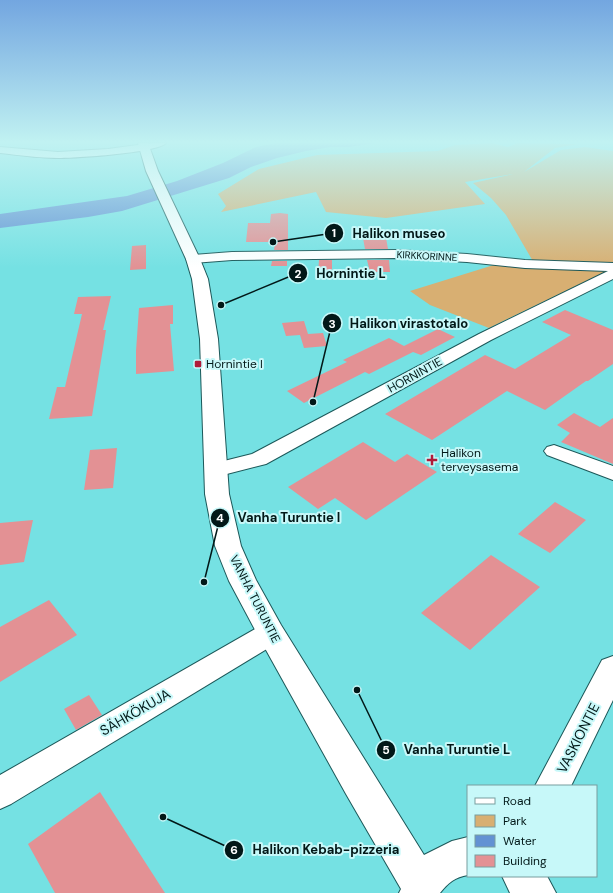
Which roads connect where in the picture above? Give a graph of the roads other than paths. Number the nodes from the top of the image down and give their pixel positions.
1 (158, 185) edge
2 (193, 259) junction
3 (613, 267) edge
4 (613, 274) edge
5 (554, 451) dead end
6 (215, 470) junction
7 (613, 474) edge
8 (271, 633) junction
9 (613, 669) edge
10 (554, 785) edge
11 (0, 793) edge
12 (467, 856) edge
13 (522, 877) edge
14 (420, 890) edge
15 (536, 893) edge

1 - 2 street, VANHA TURUNTIE
2 - 3 street, KIRKKORINNE
2 - 6 street, VANHA TURUNTIE
4 - 6 street, HORNINTIE
5 - 7 street
6 - 8 street, VANHA TURUNTIE
8 - 11 street, SÄHKÖKUJA
8 - 14 street, VANHA TURUNTIE
9 - 10 street, VASKIONTIE
12 - 14 street
13 - 15 street

